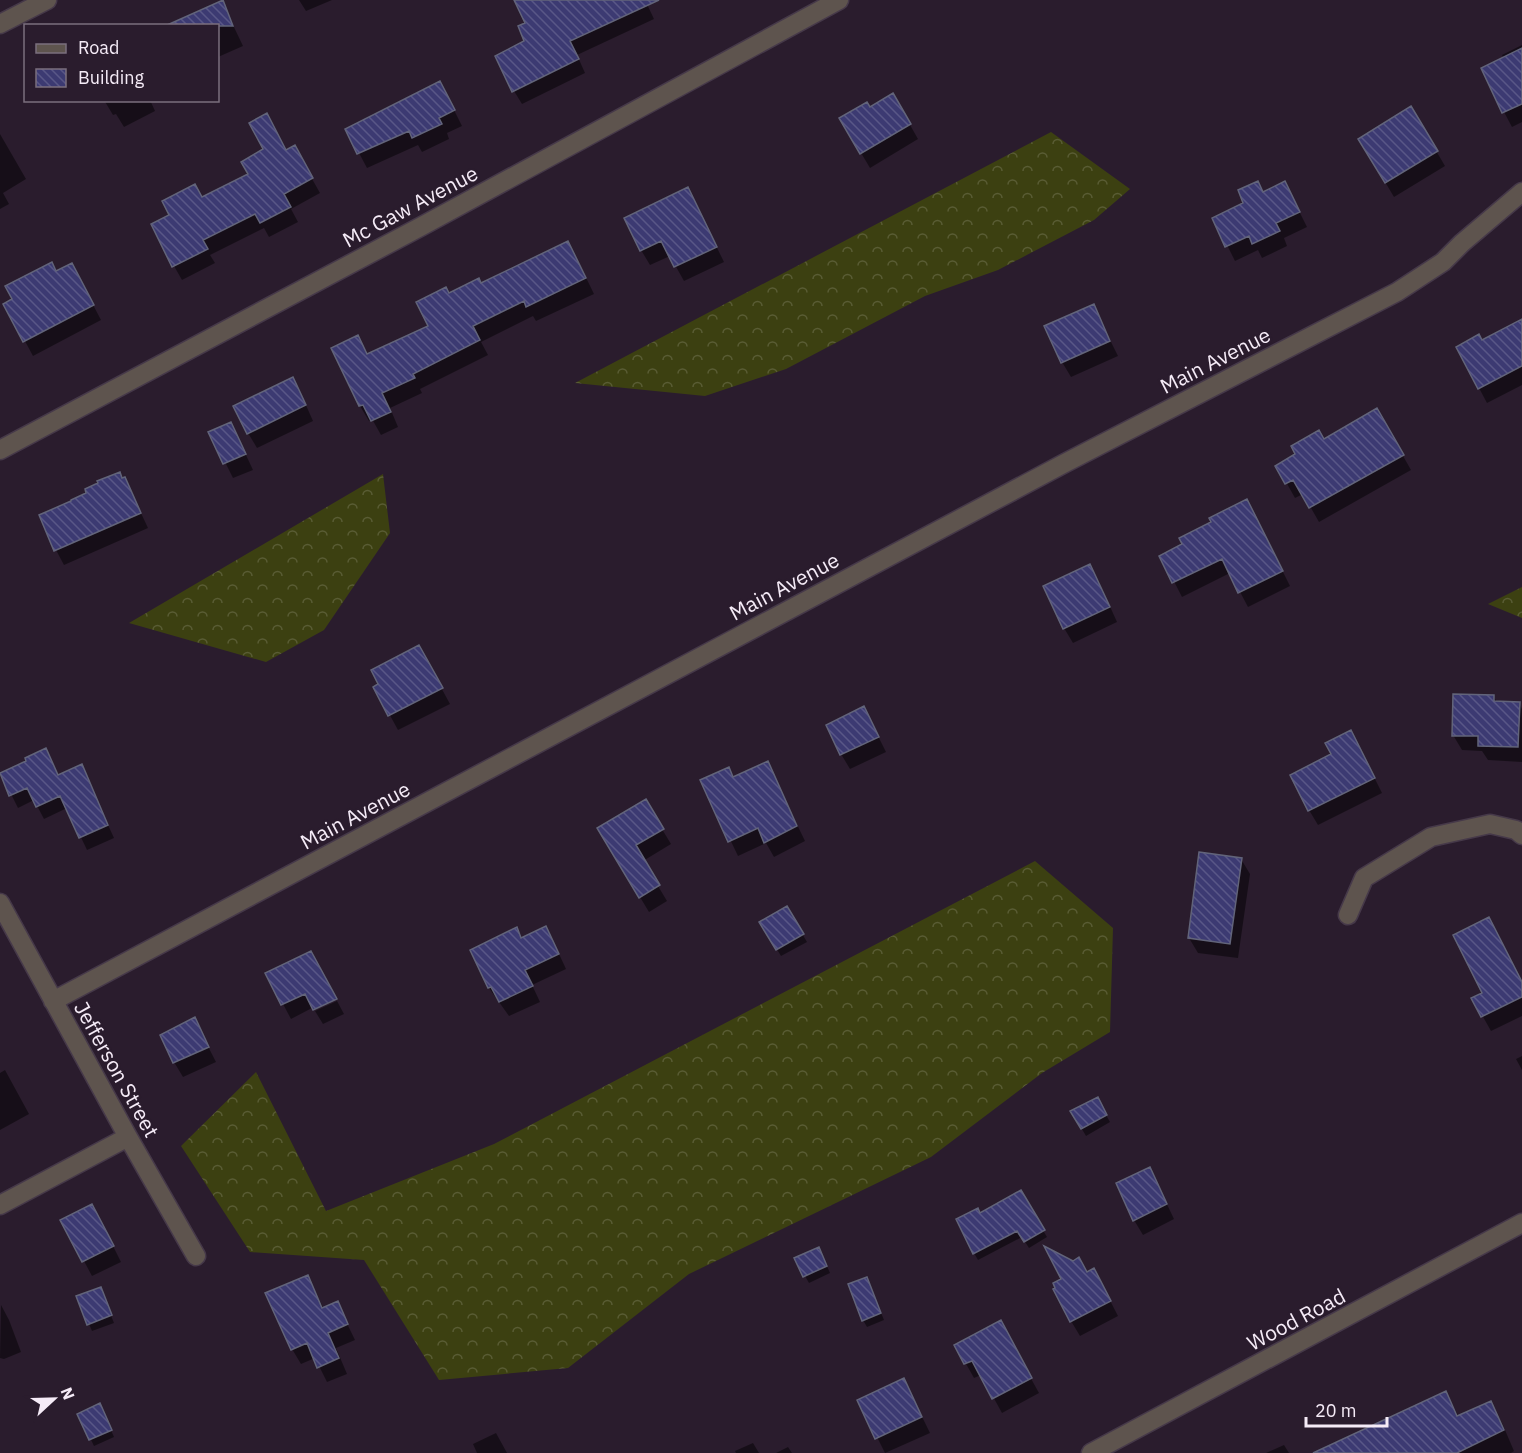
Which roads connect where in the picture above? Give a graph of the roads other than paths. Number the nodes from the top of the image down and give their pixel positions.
1 (47, 0) edge
2 (839, 0) edge
3 (0, 24) edge
4 (1522, 192) edge
5 (0, 450) edge
6 (1522, 835) edge
7 (0, 903) edge
8 (1348, 915) dead end
9 (53, 1001) junction
10 (128, 1137) junction
11 (0, 1205) edge
12 (1522, 1223) edge
13 (196, 1256) dead end
14 (1091, 1453) edge

1 - 3 street
2 - 5 street, Mc Gaw Avenue
4 - 9 street, Main Avenue
6 - 8 street
7 - 9 street, Jefferson Street
9 - 10 street, Jefferson Street
10 - 11 street
10 - 13 street, Jefferson Street
12 - 14 street, Wood Road

